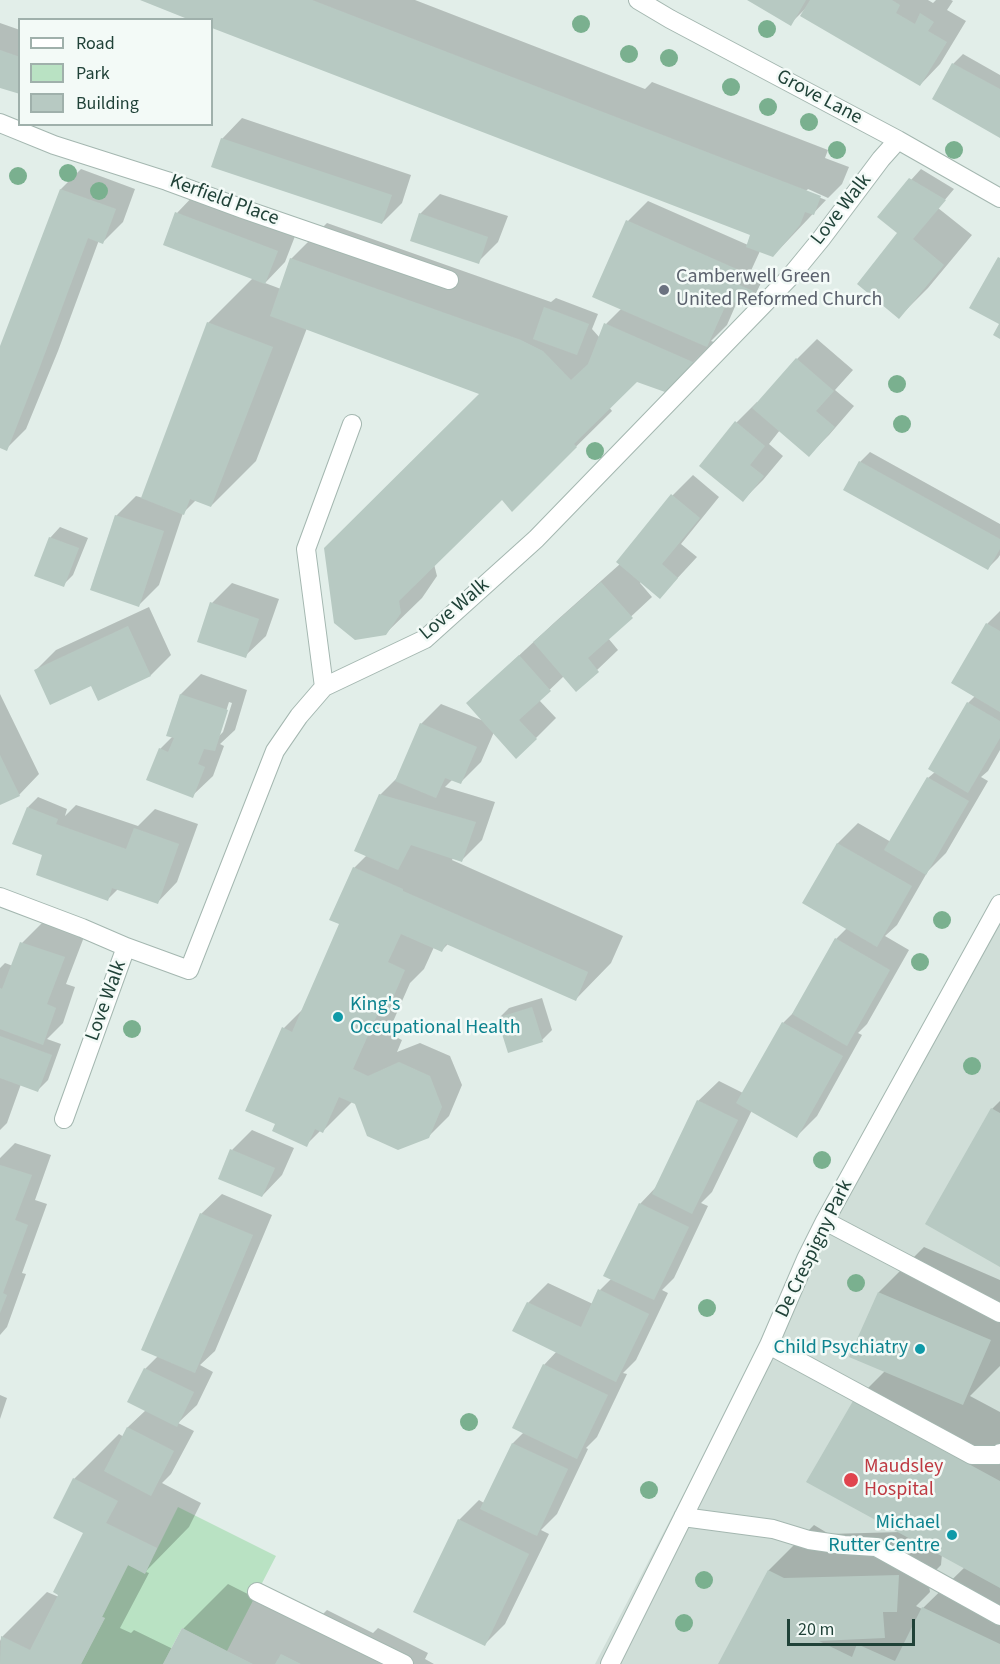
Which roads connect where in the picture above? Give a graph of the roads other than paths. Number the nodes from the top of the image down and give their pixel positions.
1 (638, 0) edge
2 (0, 123) edge
3 (898, 140) junction
4 (1000, 198) edge
5 (448, 280) dead end
6 (352, 424) dead end
7 (324, 687) junction
8 (0, 897) edge
9 (1000, 904) edge
10 (126, 947) junction
11 (64, 1119) dead end
12 (825, 1221) junction
13 (1000, 1313) edge
14 (769, 1346) junction
15 (1000, 1453) edge
16 (683, 1517) junction
17 (257, 1592) dead end
18 (1000, 1616) edge
19 (404, 1664) edge
20 (610, 1664) edge

1 - 3 street, Grove Lane
2 - 5 street, Kerfield Place
3 - 4 street, Grove Lane
3 - 7 street, Love Walk
6 - 7 street
7 - 10 street, Love Walk
8 - 10 street
9 - 12 street, De Crespigny Park
10 - 11 street, Love Walk
12 - 13 street
12 - 14 street, De Crespigny Park
14 - 15 street
14 - 16 street, De Crespigny Park
16 - 18 street
16 - 20 street, De Crespigny Park
17 - 19 street

